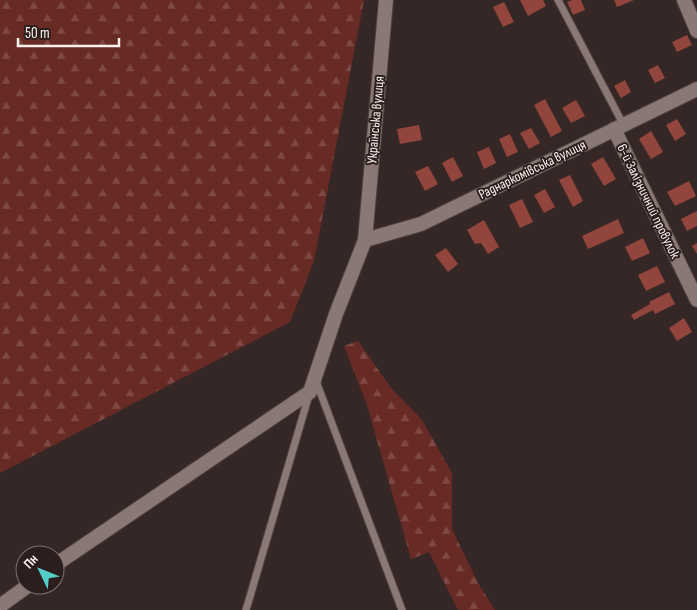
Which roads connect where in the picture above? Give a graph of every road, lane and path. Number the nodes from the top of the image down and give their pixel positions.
1 (386, 0) edge
2 (558, 0) edge
3 (684, 0) edge
4 (697, 32) edge
5 (697, 89) edge
6 (618, 127) junction
7 (365, 240) junction
8 (697, 300) edge
9 (313, 386) junction
10 (65, 558) edge
11 (15, 595) edge
12 (0, 606) edge
13 (246, 610) edge
14 (402, 610) edge

1 - 7 street, Українська вулиця
2 - 6 lane
3 - 4 street
5 - 6 street, Раднаркомівська вулиця
6 - 7 street, Раднаркомівська вулиця
6 - 8 street, 6-й Залізничний провулок
7 - 9 street, Українська вулиця
9 - 10 street
9 - 13 lane
9 - 14 lane
11 - 12 street

